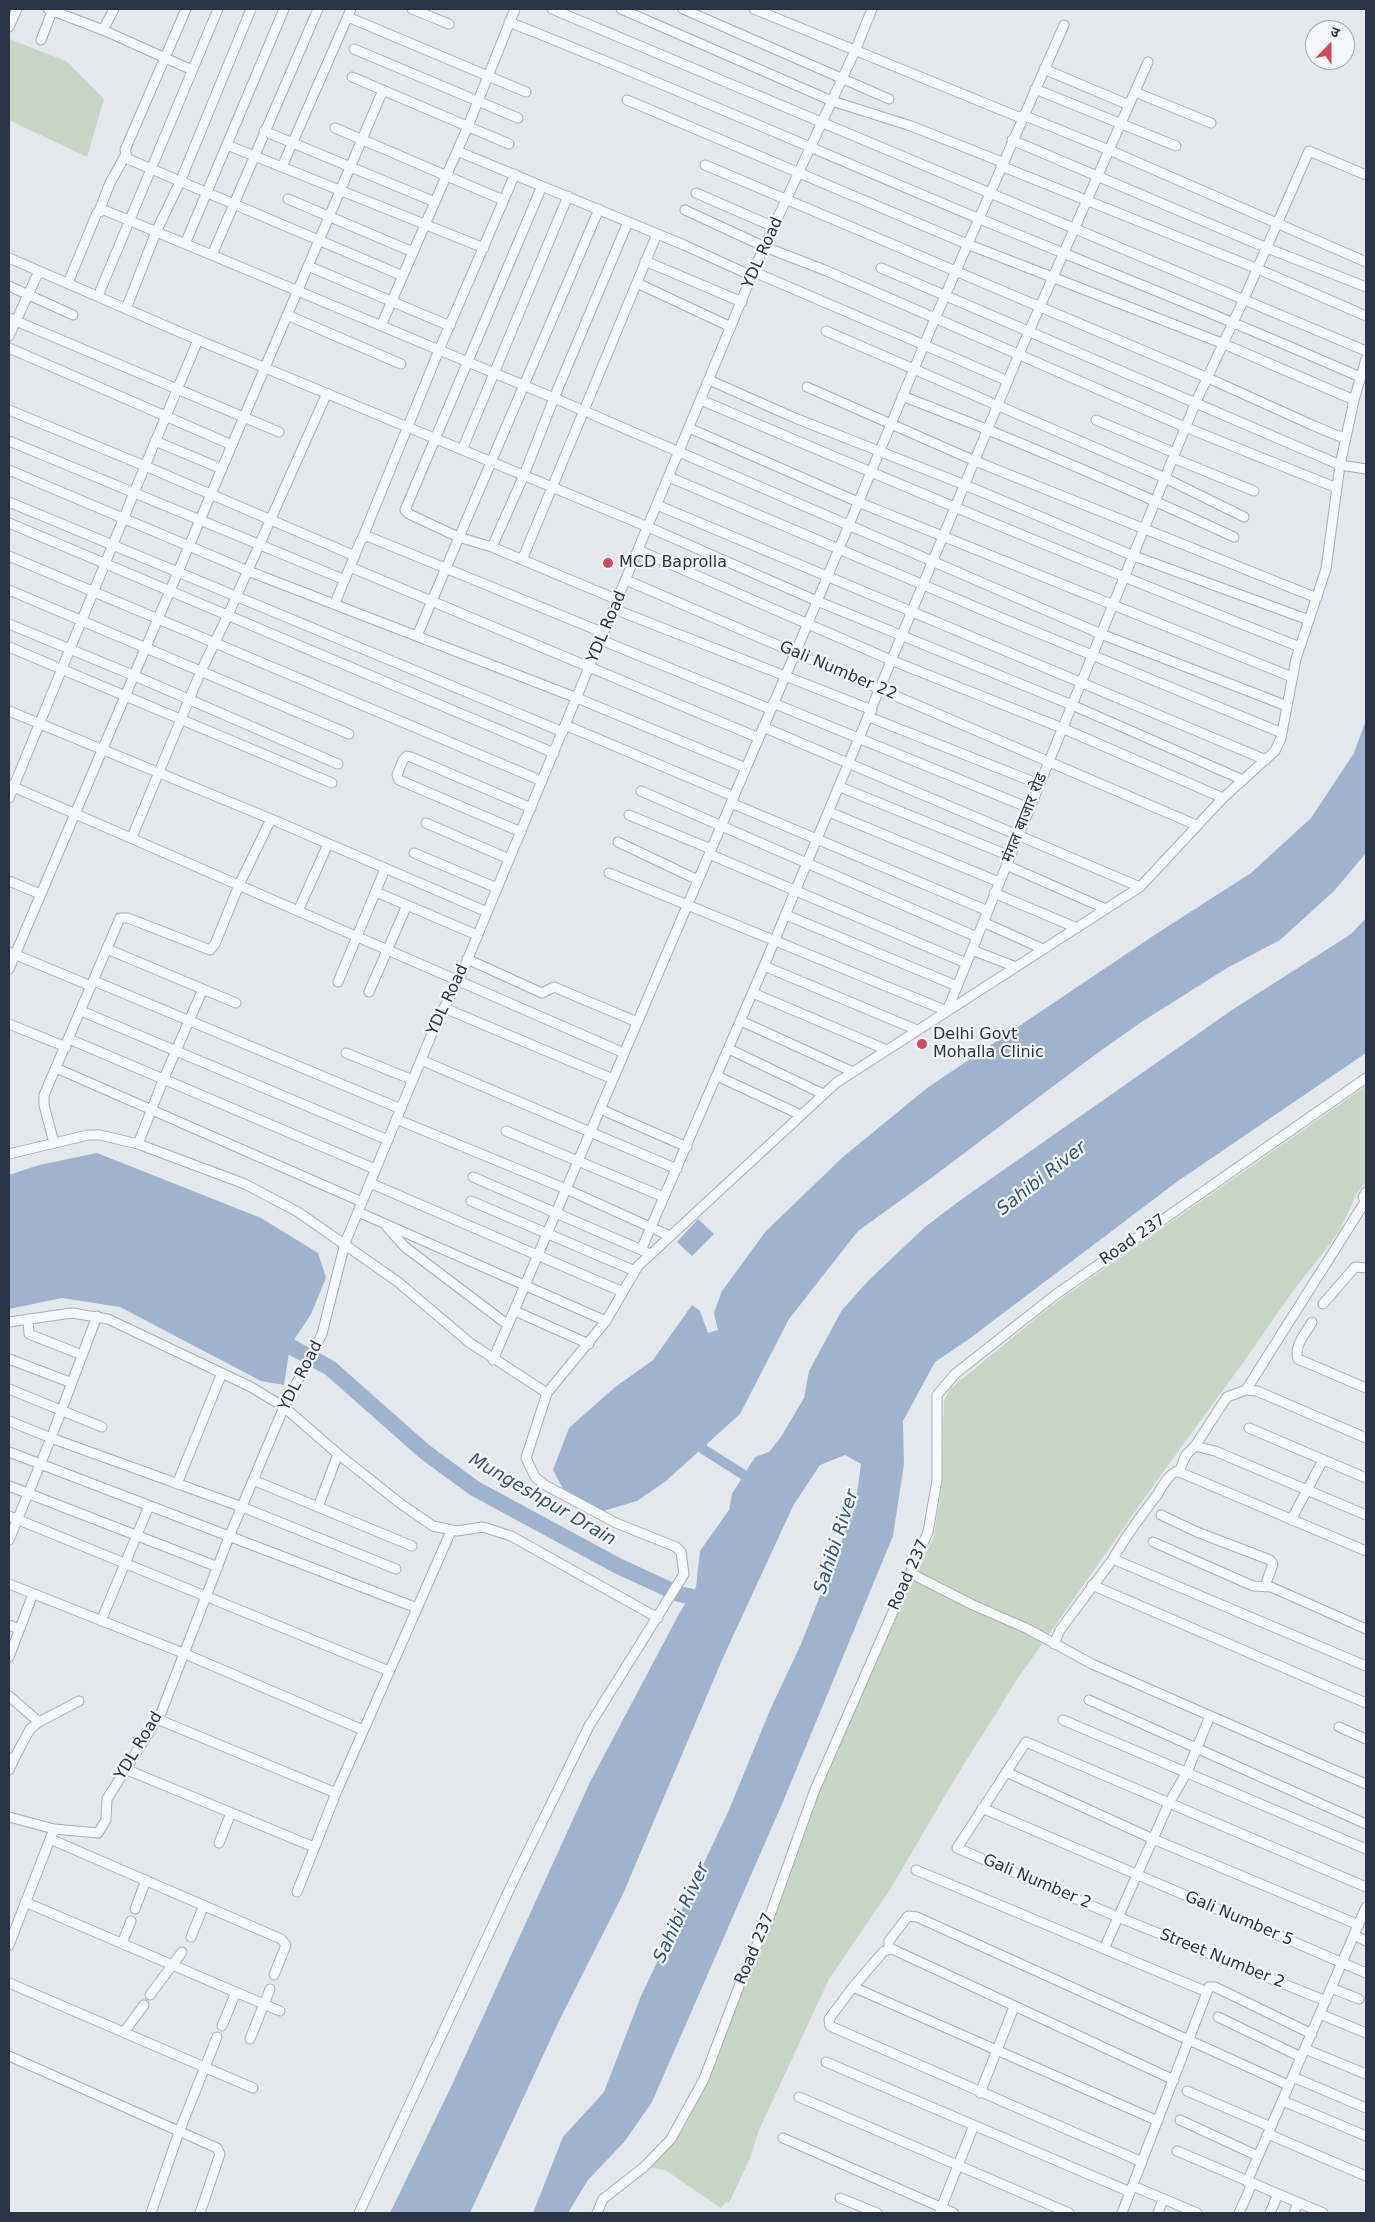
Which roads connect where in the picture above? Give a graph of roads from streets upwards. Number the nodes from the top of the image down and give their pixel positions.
1 (17, 9) edge
2 (51, 9) edge
3 (114, 9) edge
4 (186, 9) edge
5 (218, 9) edge
6 (251, 9) edge
7 (284, 9) edge
8 (318, 9) edge
9 (412, 9) edge
10 (515, 9) edge
11 (552, 9) edge
12 (621, 9) edge
13 (683, 9) edge
14 (754, 9) edge
15 (872, 9) edge
16 (350, 13) edge
17 (509, 22) junction
18 (449, 24) dead end
19 (1064, 25) dead end
20 (9, 27) edge
21 (103, 30) junction
22 (41, 40) dead end
23 (354, 49) dead end
24 (855, 51) junction
25 (164, 57) junction
26 (1148, 62) dead end
27 (1044, 69) junction
28 (192, 70) junction
29 (488, 76) junction
30 (352, 77) dead end
31 (842, 80) junction
32 (1035, 89) junction
33 (382, 90) junction
34 (526, 92) dead end
35 (1135, 92) junction
36 (889, 99) dead end
37 (627, 100) dead end
38 (832, 101) junction
39 (478, 102) junction
40 (1129, 105) junction
41 (1022, 117) junction
42 (518, 118) dead end
43 (822, 122) junction
44 (1121, 124) junction
45 (1211, 124) dead end
46 (468, 126) junction
47 (335, 128) dead end
48 (264, 131) junction
49 (362, 140) junction
50 (1012, 140) junction
51 (293, 143) junction
52 (509, 144) dead end
53 (227, 145) junction
54 (1176, 146) dead end
55 (811, 147) junction
56 (1109, 150) junction
57 (457, 151) junction
58 (254, 155) junction
59 (125, 156) junction
60 (1002, 164) junction
61 (704, 165) dead end
62 (282, 167) junction
63 (350, 167) junction
64 (150, 170) junction
65 (799, 173) junction
66 (515, 174) junction
67 (1366, 175) edge
68 (446, 176) junction
69 (1097, 177) junction
70 (180, 182) junction
71 (542, 186) junction
72 (340, 190) junction
73 (696, 193) dead end
74 (206, 194) junction
75 (989, 194) junction
76 (568, 196) junction
77 (288, 198) dead end
78 (503, 200) junction
79 (786, 201) junction
80 (1085, 201) junction
81 (435, 202) junction
82 (233, 205) junction
83 (599, 209) junction
84 (685, 210) dead end
85 (99, 211) junction
86 (329, 216) junction
87 (978, 218) junction
88 (129, 221) junction
89 (628, 222) junction
90 (425, 225) junction
91 (1277, 225) junction
92 (774, 227) junction
93 (1073, 228) junction
94 (156, 232) junction
95 (657, 234) junction
96 (318, 241) junction
97 (185, 244) junction
98 (967, 244) junction
99 (765, 247) junction
100 (484, 248) junction
101 (1267, 248) junction
102 (413, 252) junction
103 (1063, 252) junction
104 (212, 255) junction
105 (9, 258) edge
106 (645, 261) junction
107 (1366, 262) edge
108 (308, 266) junction
109 (882, 268) dead end
110 (1258, 269) junction
111 (39, 270) junction
112 (956, 270) junction
113 (753, 274) junction
114 (402, 276) junction
115 (1052, 276) junction
116 (68, 283) junction
117 (637, 283) junction
118 (9, 286) edge
119 (1366, 287) edge
120 (297, 291) junction
121 (28, 294) junction
122 (946, 294) junction
123 (98, 296) junction
124 (1244, 299) junction
125 (391, 302) junction
126 (742, 302) junction
127 (1040, 306) junction
128 (126, 309) junction
129 (74, 315) dead end
130 (287, 315) junction
131 (1366, 316) edge
132 (935, 318) junction
133 (12, 319) edge
134 (1234, 322) junction
135 (381, 326) junction
136 (450, 326) junction
137 (731, 327) junction
138 (826, 331) dead end
139 (1029, 331) junction
140 (9, 336) edge
141 (198, 340) junction
142 (1224, 344) junction
143 (923, 346) junction
144 (9, 348) edge
145 (440, 350) junction
146 (1366, 351) edge
147 (1019, 354) junction
148 (1366, 359) edge
149 (468, 362) junction
150 (402, 364) dead end
151 (265, 368) junction
152 (914, 369) junction
153 (494, 373) junction
154 (1360, 377) junction
155 (1208, 378) junction
156 (709, 380) junction
157 (1008, 381) junction
158 (524, 386) junction
159 (807, 387) dead end
160 (178, 389) junction
161 (327, 393) junction
162 (902, 396) junction
163 (554, 398) junction
164 (701, 400) junction
165 (1354, 400) junction
166 (1194, 404) junction
167 (998, 405) junction
168 (9, 410) edge
169 (584, 411) junction
170 (166, 416) junction
171 (243, 418) junction
172 (1096, 420) dead end
173 (891, 424) junction
174 (408, 427) junction
175 (1185, 427) junction
176 (689, 428) junction
177 (988, 429) junction
178 (280, 432) dead end
179 (435, 438) junction
180 (1346, 439) junction
181 (9, 441) edge
182 (155, 441) junction
183 (232, 445) junction
184 (462, 450) junction
185 (880, 450) junction
186 (679, 453) junction
187 (1174, 456) junction
188 (975, 461) junction
189 (493, 462) junction
190 (1340, 465) junction
191 (145, 466) junction
192 (222, 469) junction
193 (1366, 469) edge
194 (9, 470) edge
195 (871, 472) junction
196 (524, 475) junction
197 (669, 477) junction
198 (1165, 478) junction
199 (965, 484) junction
200 (551, 486) junction
201 (1337, 488) junction
202 (1254, 491) dead end
203 (134, 493) junction
204 (210, 495) junction
205 (1156, 501) junction
206 (9, 502) edge
207 (858, 502) junction
208 (657, 505) junction
209 (955, 509) junction
210 (1244, 517) dead end
211 (124, 519) junction
212 (269, 520) junction
213 (200, 521) junction
214 (9, 523) edge
215 (849, 524) junction
216 (648, 527) junction
217 (1144, 530) junction
218 (458, 537) junction
219 (944, 537) junction
220 (1234, 537) dead end
221 (362, 538) junction
222 (258, 545) junction
223 (113, 546) junction
224 (189, 546) junction
225 (492, 547) junction
226 (839, 549) junction
227 (638, 550) junction
228 (9, 556) edge
229 (354, 556) junction
230 (1134, 556) junction
231 (522, 560) junction
232 (934, 562) junction
233 (105, 564) junction
234 (350, 567) junction
235 (446, 568) junction
236 (248, 571) junction
237 (178, 573) junction
238 (827, 578) junction
239 (1124, 578) junction
240 (345, 580) junction
241 (626, 580) junction
242 (924, 585) junction
243 (9, 590) edge
244 (171, 591) junction
245 (94, 592) junction
246 (236, 597) junction
247 (1317, 598) junction
248 (432, 601) junction
249 (817, 601) junction
250 (334, 603) junction
251 (616, 604) junction
252 (1113, 605) junction
253 (912, 613) junction
254 (228, 615) junction
255 (158, 619) junction
256 (1309, 620) junction
257 (82, 621) junction
258 (808, 623) junction
259 (9, 624) edge
260 (1101, 634) junction
261 (418, 636) junction
262 (603, 636) junction
263 (903, 636) junction
264 (214, 642) junction
265 (9, 647) edge
266 (1300, 647) junction
267 (146, 648) junction
268 (70, 649) junction
269 (795, 652) junction
270 (1093, 654) junction
271 (893, 661) junction
272 (590, 668) junction
273 (62, 669) junction
274 (200, 671) junction
275 (785, 675) junction
276 (134, 676) junction
277 (1292, 677) junction
278 (1082, 682) junction
279 (881, 689) junction
280 (126, 696) junction
281 (577, 698) junction
282 (189, 699) junction
283 (1072, 705) junction
284 (772, 706) junction
285 (1287, 706) junction
286 (9, 711) edge
287 (871, 714) junction
288 (180, 718) junction
289 (39, 724) junction
290 (763, 727) junction
291 (1062, 728) junction
292 (564, 729) junction
293 (1282, 733) junction
294 (349, 734) dead end
295 (759, 738) junction
296 (860, 739) junction
297 (102, 750) junction
298 (554, 753) junction
299 (1050, 760) junction
300 (1266, 760) junction
301 (338, 764) dead end
302 (849, 764) junction
303 (746, 768) junction
304 (158, 773) junction
305 (1243, 780) junction
306 (542, 781) junction
307 (332, 783) dead end
308 (1039, 784) junction
309 (11, 786) edge
310 (840, 787) junction
311 (641, 791) dead end
312 (9, 798) edge
313 (1223, 798) junction
314 (732, 799) junction
315 (531, 808) junction
316 (1029, 808) junction
317 (829, 812) junction
318 (75, 813) junction
319 (629, 815) dead end
320 (271, 819) junction
321 (426, 823) dead end
322 (1196, 824) junction
323 (721, 826) junction
324 (520, 832) junction
325 (1018, 834) junction
326 (132, 838) junction
327 (818, 838) junction
328 (618, 842) dead end
329 (328, 844) junction
330 (710, 852) junction
331 (414, 853) dead end
332 (1010, 856) junction
333 (509, 859) junction
334 (807, 864) junction
335 (1006, 865) junction
336 (385, 869) junction
337 (609, 873) dead end
338 (698, 880) junction
339 (9, 881) edge
340 (999, 882) junction
341 (239, 885) junction
342 (1140, 887) junction
343 (497, 888) junction
344 (796, 891) junction
345 (376, 892) junction
346 (994, 893) junction
347 (40, 894) junction
348 (407, 905) junction
349 (687, 905) junction
350 (1106, 909) junction
351 (298, 910) junction
352 (988, 911) junction
353 (487, 912) junction
354 (786, 915) junction
355 (983, 922) junction
356 (1077, 928) junction
357 (478, 935) junction
358 (356, 936) junction
359 (977, 937) junction
360 (774, 942) junction
361 (107, 949) junction
362 (1043, 949) junction
363 (388, 950) junction
364 (972, 950) junction
365 (12, 953) edge
366 (467, 959) junction
367 (966, 963) junction
368 (764, 966) junction
369 (1016, 967) junction
370 (9, 969) edge
371 (459, 980) junction
372 (338, 982) dead end
373 (92, 983) junction
374 (957, 986) junction
375 (203, 989) junction
376 (369, 992) dead end
377 (753, 993) junction
378 (236, 1004) dead end
379 (444, 1008) junction
380 (81, 1011) junction
381 (947, 1011) junction
382 (189, 1021) junction
383 (741, 1021) junction
384 (637, 1022) junction
385 (9, 1024) edge
386 (917, 1030) junction
387 (68, 1043) junction
388 (729, 1049) junction
389 (176, 1050) junction
390 (887, 1050) junction
391 (346, 1053) dead end
392 (624, 1054) junction
393 (421, 1060) junction
394 (56, 1068) junction
395 (853, 1072) junction
396 (717, 1076) junction
397 (164, 1078) junction
398 (1366, 1078) edge
399 (613, 1079) junction
400 (413, 1080) junction
401 (823, 1094) junction
402 (151, 1109) junction
403 (401, 1109) junction
404 (600, 1109) junction
405 (801, 1115) junction
406 (396, 1119) junction
407 (506, 1131) dead end
408 (590, 1133) junction
409 (388, 1140) junction
410 (54, 1143) junction
411 (138, 1144) junction
412 (687, 1146) junction
413 (9, 1154) edge
414 (578, 1160) junction
415 (677, 1168) junction
416 (375, 1170) junction
417 (473, 1177) dead end
418 (370, 1183) junction
419 (566, 1189) junction
420 (1366, 1192) edge
421 (664, 1197) junction
422 (471, 1201) dead end
423 (362, 1202) junction
424 (1366, 1203) edge
425 (358, 1212) junction
426 (556, 1213) junction
427 (385, 1225) junction
428 (651, 1227) junction
429 (547, 1234) junction
430 (670, 1236) junction
431 (345, 1243) junction
432 (641, 1250) junction
433 (650, 1254) junction
434 (538, 1256) junction
435 (1366, 1268) edge
436 (635, 1271) junction
437 (525, 1286) junction
438 (623, 1292) junction
439 (1323, 1304) dead end
440 (515, 1311) junction
441 (97, 1316) junction
442 (28, 1320) junction
443 (606, 1321) junction
444 (9, 1322) edge
445 (1312, 1322) dead end
446 (508, 1325) junction
447 (589, 1344) junction
448 (82, 1355) junction
449 (9, 1359) edge
450 (493, 1360) junction
451 (222, 1373) junction
452 (72, 1382) junction
453 (1366, 1388) edge
454 (9, 1390) edge
455 (1246, 1390) junction
456 (547, 1393) junction
457 (284, 1407) junction
458 (61, 1410) junction
459 (9, 1421) edge
460 (102, 1427) dead end
461 (1249, 1428) dead end
462 (51, 1438) junction
463 (1366, 1438) edge
464 (1195, 1446) junction
465 (9, 1452) edge
466 (338, 1454) junction
467 (1322, 1460) junction
468 (41, 1464) junction
469 (1179, 1472) junction
470 (1366, 1478) edge
471 (253, 1480) junction
472 (177, 1484) junction
473 (9, 1486) edge
474 (1308, 1490) junction
475 (28, 1494) junction
476 (148, 1506) junction
477 (242, 1507) junction
478 (318, 1507) junction
479 (1161, 1515) dead end
480 (1366, 1515) edge
481 (13, 1518) edge
482 (1291, 1520) junction
483 (451, 1531) junction
484 (137, 1536) junction
485 (229, 1537) junction
486 (9, 1540) edge
487 (1153, 1542) dead end
488 (412, 1546) dead end
489 (1366, 1551) edge
490 (1113, 1559) junction
491 (125, 1563) junction
492 (218, 1567) junction
493 (396, 1569) dead end
494 (910, 1573) junction
495 (9, 1584) edge
496 (1092, 1585) junction
497 (1265, 1586) junction
498 (33, 1594) junction
499 (207, 1596) junction
500 (416, 1608) junction
501 (658, 1618) junction
502 (101, 1621) junction
503 (9, 1625) edge
504 (19, 1629) junction
505 (1366, 1629) edge
506 (1054, 1644) junction
507 (183, 1653) junction
508 (9, 1656) edge
509 (1366, 1666) edge
510 (389, 1671) junction
511 (9, 1696) edge
512 (1089, 1700) dead end
513 (79, 1701) dead end
514 (1366, 1702) edge
515 (1210, 1716) junction
516 (157, 1719) junction
517 (1063, 1720) dead end
518 (39, 1722) junction
519 (1339, 1727) dead end
520 (364, 1730) junction
521 (1366, 1739) edge
522 (1197, 1748) junction
523 (12, 1758) edge
524 (125, 1768) junction
525 (9, 1770) edge
526 (1006, 1772) junction
527 (1187, 1772) junction
528 (1366, 1784) edge
529 (336, 1792) junction
530 (1169, 1804) junction
531 (982, 1808) junction
532 (231, 1813) junction
533 (9, 1817) edge
534 (1366, 1824) edge
535 (54, 1829) junction
536 (50, 1839) junction
537 (1153, 1839) junction
538 (219, 1843) dead end
539 (314, 1847) junction
540 (1366, 1849) edge
541 (916, 1870) dead end
542 (1136, 1876) junction
543 (146, 1880) junction
544 (1366, 1888) edge
545 (297, 1892) dead end
546 (25, 1902) junction
547 (204, 1904) junction
548 (1366, 1906) edge
549 (135, 1909) dead end
550 (1118, 1917) junction
551 (13, 1920) edge
552 (131, 1921) dead end
553 (1358, 1925) junction
554 (1354, 1935) junction
555 (191, 1937) dead end
556 (1366, 1941) edge
557 (122, 1943) junction
558 (9, 1945) edge
559 (889, 1949) junction
560 (1104, 1949) junction
561 (182, 1952) dead end
562 (1342, 1962) junction
563 (172, 1965) junction
564 (1366, 1973) edge
565 (274, 1975) dead end
566 (9, 1983) edge
567 (853, 1987) junction
568 (1331, 1988) junction
569 (270, 1989) dead end
570 (236, 1992) junction
571 (1207, 1992) junction
572 (150, 1995) dead end
573 (1359, 1999) dead end
574 (1326, 2001) junction
575 (263, 2004) junction
576 (144, 2005) dead end
577 (1014, 2007) junction
578 (280, 2011) dead end
579 (1320, 2014) junction
580 (1218, 2017) dead end
581 (222, 2026) dead end
582 (124, 2032) junction
583 (1366, 2033) edge
584 (1312, 2034) junction
585 (217, 2037) dead end
586 (250, 2039) dead end
587 (1188, 2040) junction
588 (998, 2051) junction
589 (1303, 2053) junction
590 (9, 2056) edge
591 (826, 2062) dead end
592 (205, 2067) junction
593 (1366, 2074) edge
594 (1174, 2080) junction
595 (1290, 2081) junction
596 (253, 2088) dead end
597 (1187, 2091) dead end
598 (980, 2093) junction
599 (799, 2097) dead end
600 (1282, 2101) junction
601 (1366, 2108) edge
602 (1180, 2120) dead end
603 (1158, 2121) junction
604 (974, 2125) junction
605 (1270, 2130) junction
606 (179, 2132) junction
607 (1366, 2136) edge
608 (783, 2138) dead end
609 (1177, 2151) dead end
610 (1258, 2156) junction
611 (1142, 2162) junction
612 (958, 2165) junction
613 (1366, 2176) edge
614 (1250, 2183) junction
615 (1131, 2189) junction
616 (1278, 2194) junction
617 (840, 2198) dead end
618 (1163, 2199) junction
619 (1298, 2203) junction
620 (940, 2210) edge
621 (151, 2213) edge
622 (200, 2213) edge
623 (359, 2213) edge
624 (597, 2213) edge
625 (877, 2213) edge
626 (954, 2213) edge
627 (1069, 2213) edge
628 (1122, 2213) edge
629 (1158, 2213) edge
630 (1197, 2213) edge
631 (1239, 2213) edge
632 (1270, 2213) edge
633 (1294, 2213) edge
634 (1321, 2213) edge

1 - 20 street
2 - 21 street
2 - 22 street
3 - 21 street
4 - 25 street
5 - 28 street
6 - 70 street
7 - 53 street
8 - 48 street
9 - 18 street
10 - 17 street
11 - 43 street
12 - 38 street
13 - 31 street
14 - 24 street
15 - 24 street, YDL Road
16 - 29 street
16 - 51 street
17 - 29 street
17 - 55 street
19 - 27 street
21 - 25 street
23 - 39 street
24 - 31 street, YDL Road
24 - 41 street
25 - 28 street
25 - 59 street
26 - 35 street
27 - 32 street
27 - 40 street
28 - 64 street
29 - 34 street
29 - 39 street
30 - 33 street
31 - 36 street
31 - 38 street, YDL Road
32 - 41 street
32 - 44 street
33 - 46 street
33 - 49 street
35 - 40 street
35 - 45 street
37 - 65 street
38 - 43 street, YDL Road
38 - 60 street
39 - 42 street
39 - 46 street
40 - 44 street
41 - 50 street
41 - 56 street
43 - 55 street, YDL Road
43 - 75 street
44 - 54 street
44 - 56 street
46 - 52 street
46 - 57 street
47 - 49 street
48 - 51 street
48 - 58 street
49 - 63 street
49 - 68 street
50 - 60 street
50 - 69 street
51 - 62 street
51 - 63 street
53 - 58 street
53 - 74 street
55 - 65 street, YDL Road
55 - 87 street
56 - 69 street
56 - 91 street
57 - 66 street
57 - 68 street
58 - 62 street
58 - 82 street
59 - 64 street
59 - 85 street
60 - 75 street
60 - 80 street
61 - 79 street
62 - 72 street
63 - 72 street
63 - 81 street
64 - 70 street
64 - 88 street
65 - 79 street, YDL Road
65 - 98 street
66 - 71 street
66 - 78 street
67 - 91 street, मंगल बाजार रोड
68 - 78 street
68 - 81 street
69 - 80 street
69 - 101 street
70 - 74 street
70 - 94 street
71 - 76 street
71 - 149 street
72 - 86 street
72 - 90 street
73 - 92 street
74 - 82 street
74 - 97 street
75 - 87 street
75 - 93 street
76 - 83 street
76 - 153 street
77 - 86 street
78 - 100 street
79 - 92 street, YDL Road
79 - 112 street
80 - 93 street
80 - 110 street
81 - 90 street
82 - 96 street
82 - 104 street
83 - 89 street
83 - 158 street
84 - 99 street
85 - 88 street
85 - 116 street
86 - 96 street
86 - 102 street
87 - 98 street
87 - 103 street
88 - 94 street
88 - 123 street
89 - 95 street
89 - 163 street
90 - 100 street
90 - 102 street
91 - 101 street, मंगल बाजार रोड
91 - 107 street
92 - 99 street, YDL Road
93 - 103 street
93 - 124 street
94 - 97 street
94 - 128 street
95 - 106 street
95 - 113 street
96 - 108 street
96 - 114 street
97 - 104 street
98 - 112 street
98 - 115 street
99 - 113 street, YDL Road
99 - 132 street
100 - 136 street
101 - 110 street, मंगल बाजार रोड
101 - 119 street
102 - 114 street
103 - 115 street
103 - 134 street
104 - 120 street
105 - 111 street
106 - 117 street
106 - 126 street
108 - 120 street
108 - 125 street
109 - 122 street
110 - 124 street, मंगल बाजार रोड
110 - 131 street
111 - 116 street
111 - 121 street
112 - 122 street
112 - 127 street
113 - 126 street, YDL Road
113 - 143 street
114 - 125 street
115 - 127 street
115 - 142 street
116 - 123 street
117 - 137 street
117 - 169 street
118 - 121 street
120 - 130 street
120 - 135 street
121 - 129 street
121 - 133 street
122 - 132 street
122 - 139 street
123 - 128 street
124 - 134 street, मंगल बाजार रोड
124 - 146 street
125 - 135 street
125 - 136 street
126 - 137 street, YDL Road
127 - 139 street
127 - 155 street
128 - 141 street
130 - 150 street
130 - 151 street
132 - 143 street
132 - 147 street
133 - 140 street
133 - 160 street
134 - 142 street, मंगल बाजार रोड
134 - 154 street
135 - 145 street
136 - 145 street
137 - 156 street, YDL Road
138 - 152 street
139 - 147 street
139 - 166 street
141 - 151 street
141 - 160 street
142 - 155 street, मंगल बाजार रोड
142 - 165 street
143 - 152 street
143 - 157 street
144 - 170 street
145 - 149 street
145 - 174 street
147 - 157 street
147 - 175 street
148 - 154 street
149 - 153 street
149 - 179 street
151 - 161 street
151 - 171 street
152 - 162 street
152 - 167 street
153 - 158 street
153 - 184 street
154 - 165 street
155 - 166 street, मंगल बाजार रोड
155 - 180 street
156 - 164 street, YDL Road
156 - 185 street
157 - 167 street
158 - 163 street
158 - 189 street
159 - 173 street
160 - 170 street
160 - 171 street
161 - 174 street
161 - 212 street
162 - 173 street
162 - 177 street
163 - 169 street
163 - 196 street
164 - 176 street, YDL Road
164 - 195 street
165 - 180 street
166 - 175 street, मंगल बाजार रोड
166 - 190 street
167 - 177 street
167 - 198 street
168 - 191 street
169 - 186 street
169 - 200 street
170 - 182 street
170 - 183 street
171 - 178 street
171 - 183 street
172 - 187 street
173 - 185 street
173 - 188 street
174 - 179 street
174 - 221 street
175 - 187 street, मंगल बाजार रोड
175 - 201 street
176 - 186 street, YDL Road
176 - 207 street
177 - 188 street
177 - 205 street
179 - 184 street
179 - 218 street
180 - 190 street
181 - 203 street
182 - 191 street
182 - 192 street
183 - 192 street
184 - 189 street
185 - 195 street
185 - 199 street
186 - 197 street, YDL Road
186 - 215 street
187 - 198 street, मंगल बाजार रोड
187 - 202 street
188 - 199 street
188 - 217 street
189 - 196 street
189 - 218 street
190 - 193 street
190 - 201 street
191 - 203 street
191 - 204 street
192 - 204 street
194 - 211 street
195 - 207 street
195 - 209 street
196 - 200 street
196 - 225 street
197 - 208 street, YDL Road
197 - 226 street
198 - 205 street, मंगल बाजार रोड
198 - 210 street
199 - 209 street
199 - 230 street
200 - 216 street
200 - 231 street
201 - 247 street
203 - 211 street
203 - 213 street
204 - 212 street
204 - 213 street
205 - 217 street, मंगल बाजार रोड
205 - 220 street
206 - 223 street
207 - 215 street
207 - 219 street
208 - 216 street, YDL Road
208 - 238 street
209 - 219 street
209 - 239 street
211 - 223 street
211 - 224 street
212 - 222 street
212 - 229 street
213 - 222 street
213 - 224 street
214 - 233 street
215 - 226 street
215 - 232 street
216 - 227 street, YDL Road
216 - 249 street
217 - 230 street, मंगल बाजार रोड
217 - 247 street
218 - 225 street
218 - 235 street
219 - 232 street
219 - 252 street
221 - 229 street
221 - 235 street
222 - 236 street
222 - 240 street
223 - 233 street
223 - 237 street
224 - 236 street
224 - 237 street
225 - 231 street
226 - 238 street
226 - 242 street
227 - 241 street, YDL Road
227 - 258 street
228 - 245 street
229 - 234 street
230 - 239 street, मंगल बाजार रोड
230 - 256 street
231 - 251 street
232 - 242 street
232 - 260 street
233 - 244 street
233 - 245 street
234 - 240 street
234 - 248 street
235 - 248 street
235 - 262 street
236 - 246 street
236 - 250 street
237 - 244 street
237 - 246 street
238 - 249 street
238 - 253 street
239 - 252 street, मंगल बाजार रोड
239 - 266 street
240 - 250 street
241 - 251 street, YDL Road
241 - 269 street, Gali Number 22
242 - 253 street
242 - 270 street
243 - 257 street
244 - 254 street
244 - 255 street
245 - 255 street
245 - 257 street
246 - 254 street
246 - 292 street
247 - 256 street
248 - 261 street
248 - 272 street
249 - 258 street
249 - 263 street
250 - 261 street
251 - 262 street, YDL Road
251 - 275 street
252 - 260 street, मंगल बाजार रोड
252 - 277 street
253 - 263 street
253 - 278 street
254 - 264 street
254 - 298 street
255 - 264 street
255 - 267 street
256 - 266 street
257 - 267 street
257 - 268 street
258 - 269 street
258 - 271 street
259 - 268 street
260 - 270 street, मंगल बाजार रोड
260 - 285 street
261 - 281 street
262 - 272 street, YDL Road
262 - 284 street
263 - 271 street
263 - 283 street
264 - 274 street
264 - 306 street
265 - 273 street
266 - 277 street
267 - 274 street
267 - 276 street
268 - 273 street
268 - 276 street
269 - 275 street
269 - 279 street, Gali Number 22
270 - 278 street, मंगल बाजार रोड
270 - 293 street
271 - 279 street
271 - 291 street
272 - 281 street, YDL Road
272 - 295 street
273 - 280 street
273 - 289 street
274 - 282 street
274 - 294 street
275 - 284 street
275 - 287 street
276 - 280 street
276 - 282 street
277 - 285 street
278 - 283 street, मंगल बाजार रोड
278 - 300 street
279 - 287 street
279 - 299 street, Gali Number 22
280 - 288 street
280 - 297 street
281 - 292 street, YDL Road
281 - 303 street
282 - 288 street
282 - 301 street
283 - 291 street, मंगल बाजार रोड
283 - 305 street
284 - 290 street
284 - 296 street
285 - 293 street
286 - 289 street
287 - 296 street
287 - 308 street
288 - 304 street
288 - 307 street
289 - 297 street
289 - 309 street
290 - 295 street
290 - 302 street
291 - 299 street, मंगल बाजार रोड
291 - 313 street
292 - 298 street, YDL Road
292 - 314 street
293 - 300 street
295 - 303 street
296 - 302 street
296 - 316 street
297 - 304 street
297 - 318 street
298 - 306 street, YDL Road
299 - 308 street, मंगल बाजार रोड
299 - 322 street, Gali Number 22
300 - 305 street
302 - 310 street
302 - 325 street
303 - 314 street
304 - 320 street
304 - 326 street
305 - 313 street
306 - 315 street, YDL Road
308 - 316 street, मंगल बाजार रोड
309 - 312 street
309 - 318 street
310 - 317 street
310 - 332 street
311 - 323 street
313 - 322 street
314 - 323 street
314 - 327 street
315 - 324 street, YDL Road
315 - 324 street
316 - 325 street, मंगल बाजार रोड
317 - 327 street
317 - 340 street
318 - 326 street
318 - 347 street
319 - 330 street
320 - 329 street
320 - 341 street
321 - 333 street
322 - 342 street
323 - 330 street
323 - 334 street
324 - 333 street, YDL Road
325 - 332 street, मंगल बाजार रोड
325 - 342 street
326 - 341 street
327 - 334 street
327 - 352 street
328 - 338 street
329 - 336 street
329 - 351 street
330 - 338 street
330 - 344 street
331 - 343 street
332 - 335 street, मंगल बाजार रोड
333 - 343 street, YDL Road
334 - 344 street
334 - 359 street
335 - 340 street, मंगल बाजार रोड
335 - 350 street
336 - 345 street
336 - 353 street
337 - 349 street
338 - 349 street
339 - 347 street
340 - 346 street, मंगल बाजार रोड
341 - 351 street
341 - 361 street
342 - 350 street
343 - 353 street, YDL Road
344 - 354 street
344 - 367 street
345 - 348 street
345 - 358 street
346 - 352 street, मंगल बाजार रोड
346 - 356 street
347 - 365 street
348 - 357 street
348 - 363 street
349 - 360 street
349 - 384 street
350 - 356 street
351 - 358 street
352 - 355 street, मंगल बाजार रोड
353 - 357 street, YDL Road
354 - 360 street
354 - 374 street
355 - 359 street, मंगल बाजार रोड
355 - 362 street
356 - 362 street
357 - 366 street, YDL Road
358 - 363 street
358 - 372 street
359 - 364 street, मंगल बाजार रोड
360 - 368 street
360 - 381 street
361 - 373 street
361 - 375 street
362 - 369 street
363 - 371 street
363 - 376 street
364 - 367 street, मंगल बाजार रोड
364 - 369 street
365 - 370 street
365 - 373 street
366 - 371 street, YDL Road
366 - 384 street
367 - 374 street, मंगल बाजार रोड
368 - 377 street
368 - 386 street
369 - 381 street
371 - 379 street, YDL Road
371 - 392 street
373 - 380 street
373 - 382 street
374 - 381 street, मंगल बाजार रोड
375 - 378 street
375 - 382 street
377 - 383 street
377 - 390 street
379 - 393 street, YDL Road
379 - 399 street
380 - 387 street
380 - 389 street
381 - 386 street
382 - 389 street
382 - 403 street
383 - 388 street
383 - 395 street
384 - 392 street
385 - 387 street
386 - 390 street
387 - 394 street
387 - 397 street
388 - 396 street
388 - 401 street
389 - 397 street
389 - 409 street
390 - 395 street
391 - 400 street
392 - 399 street
393 - 400 street, YDL Road
393 - 408 street
394 - 402 street
394 - 410 street
395 - 401 street
396 - 405 street
396 - 412 street
397 - 402 street
397 - 416 street
398 - 494 street, Road 237
399 - 404 street
400 - 403 street, YDL Road
401 - 405 street
402 - 411 street
402 - 423 street
403 - 406 street, YDL Road
404 - 408 street
404 - 412 street
405 - 430 street
406 - 409 street, YDL Road
406 - 419 street
407 - 414 street
408 - 414 street
408 - 415 street
409 - 416 street, YDL Road
410 - 411 street
410 - 413 street
411 - 431 street
412 - 415 street
414 - 419 street
414 - 421 street
415 - 421 street
416 - 418 street, YDL Road
417 - 426 street
418 - 423 street, YDL Road
418 - 434 street
419 - 426 street
419 - 428 street
420 - 424 street
421 - 428 street
422 - 429 street
423 - 425 street, YDL Road
424 - 455 street
425 - 427 street
425 - 431 street, YDL Road
426 - 429 street
426 - 432 street
427 - 437 street
427 - 446 street
428 - 430 street
428 - 432 street
429 - 434 street
429 - 436 street
430 - 433 street
431 - 450 street
431 - 457 street, YDL Road
432 - 433 street
433 - 436 street
434 - 437 street
434 - 438 street
435 - 439 street
436 - 438 street
437 - 440 street
437 - 443 street
438 - 443 street
440 - 446 street
440 - 447 street
441 - 442 street
441 - 448 street
441 - 451 street
442 - 444 street
442 - 448 street
443 - 447 street
445 - 453 street
446 - 450 street
447 - 456 street
448 - 452 street
449 - 452 street
450 - 456 street
451 - 457 street
451 - 472 street
452 - 458 street
454 - 458 street
455 - 463 street
455 - 464 street
456 - 501 street
457 - 466 street
457 - 471 street, YDL Road
458 - 460 street
458 - 462 street
459 - 462 street
461 - 467 street
462 - 468 street
462 - 472 street
464 - 469 street
464 - 474 street
465 - 468 street
466 - 478 street
466 - 483 street
467 - 470 street
467 - 474 street
468 - 475 street
468 - 476 street
469 - 482 street
469 - 490 street
471 - 477 street, YDL Road
471 - 478 street
472 - 477 street
473 - 475 street
474 - 480 street
474 - 482 street
475 - 481 street
475 - 484 street
476 - 484 street
476 - 485 street
477 - 485 street, YDL Road
477 - 493 street
478 - 488 street
479 - 497 street
481 - 486 street
481 - 491 street
482 - 489 street
483 - 500 street
483 - 501 street
484 - 491 street
484 - 492 street
485 - 492 street, YDL Road
485 - 500 street
487 - 497 street
490 - 496 street
490 - 509 street
491 - 499 street
491 - 502 street
492 - 499 street, YDL Road
494 - 506 street
494 - 624 street, Road 237
495 - 498 street
496 - 506 street
496 - 514 street
497 - 505 street
498 - 502 street
498 - 504 street
499 - 507 street, YDL Road
499 - 510 street
500 - 510 street
501 - 623 street
502 - 507 street
503 - 504 street
504 - 508 street
506 - 515 street
507 - 516 street, YDL Road
507 - 520 street
510 - 520 street
511 - 518 street
512 - 522 street
513 - 518 street
515 - 522 street
515 - 528 street
516 - 524 street, YDL Road
516 - 529 street
517 - 527 street
518 - 523 street
519 - 521 street
520 - 529 street
522 - 527 street
522 - 534 street
523 - 525 street
524 - 532 street
524 - 535 street, YDL Road
526 - 530 street
526 - 531 street
526 - 537 street
527 - 530 street
527 - 540 street
529 - 539 street
530 - 537 street
530 - 544 street
531 - 542 street, Gali Number 5
531 - 550 street, Gali Number 2
532 - 538 street
532 - 539 street
533 - 535 street
535 - 536 street
536 - 543 street
536 - 546 street
537 - 542 street
537 - 553 street
539 - 545 street
541 - 560 street
542 - 550 street
542 - 562 street, Gali Number 5
543 - 547 street
543 - 549 street
546 - 551 street
546 - 557 street
547 - 555 street
547 - 565 street
548 - 553 street
550 - 560 street
550 - 574 street, Street Number 2
551 - 558 street
552 - 557 street
553 - 554 street
554 - 556 street
554 - 562 street
557 - 563 street
559 - 567 street
559 - 577 street
559 - 587 street
560 - 571 street
561 - 563 street
562 - 564 street, Gali Number 5
562 - 568 street
563 - 570 street
563 - 572 street
566 - 582 street
567 - 588 street
567 - 598 street
568 - 573 street
568 - 574 street
569 - 575 street
570 - 575 street
570 - 581 street
571 - 584 street
571 - 587 street
574 - 579 street
575 - 578 street
575 - 586 street
576 - 582 street
577 - 588 street
577 - 594 street
579 - 583 street
579 - 584 street
580 - 589 street
582 - 592 street
584 - 589 street
585 - 592 street
587 - 594 street
587 - 595 street
588 - 598 street
588 - 603 street
589 - 593 street
589 - 595 street
590 - 606 street
591 - 604 street
592 - 596 street
592 - 606 street
594 - 603 street
595 - 600 street
595 - 601 street
597 - 605 street
598 - 611 street
599 - 612 street
600 - 605 street
600 - 607 street
602 - 610 street
603 - 611 street
604 - 612 street
604 - 615 street
605 - 610 street
605 - 613 street
606 - 621 street
606 - 622 street
608 - 620 street
609 - 614 street
610 - 614 street
611 - 615 street
612 - 620 street
612 - 627 street
614 - 616 street
614 - 631 street
615 - 618 street
615 - 628 street
616 - 619 street
616 - 632 street
617 - 625 street
618 - 629 street
618 - 630 street
619 - 633 street
619 - 634 street
620 - 626 street

